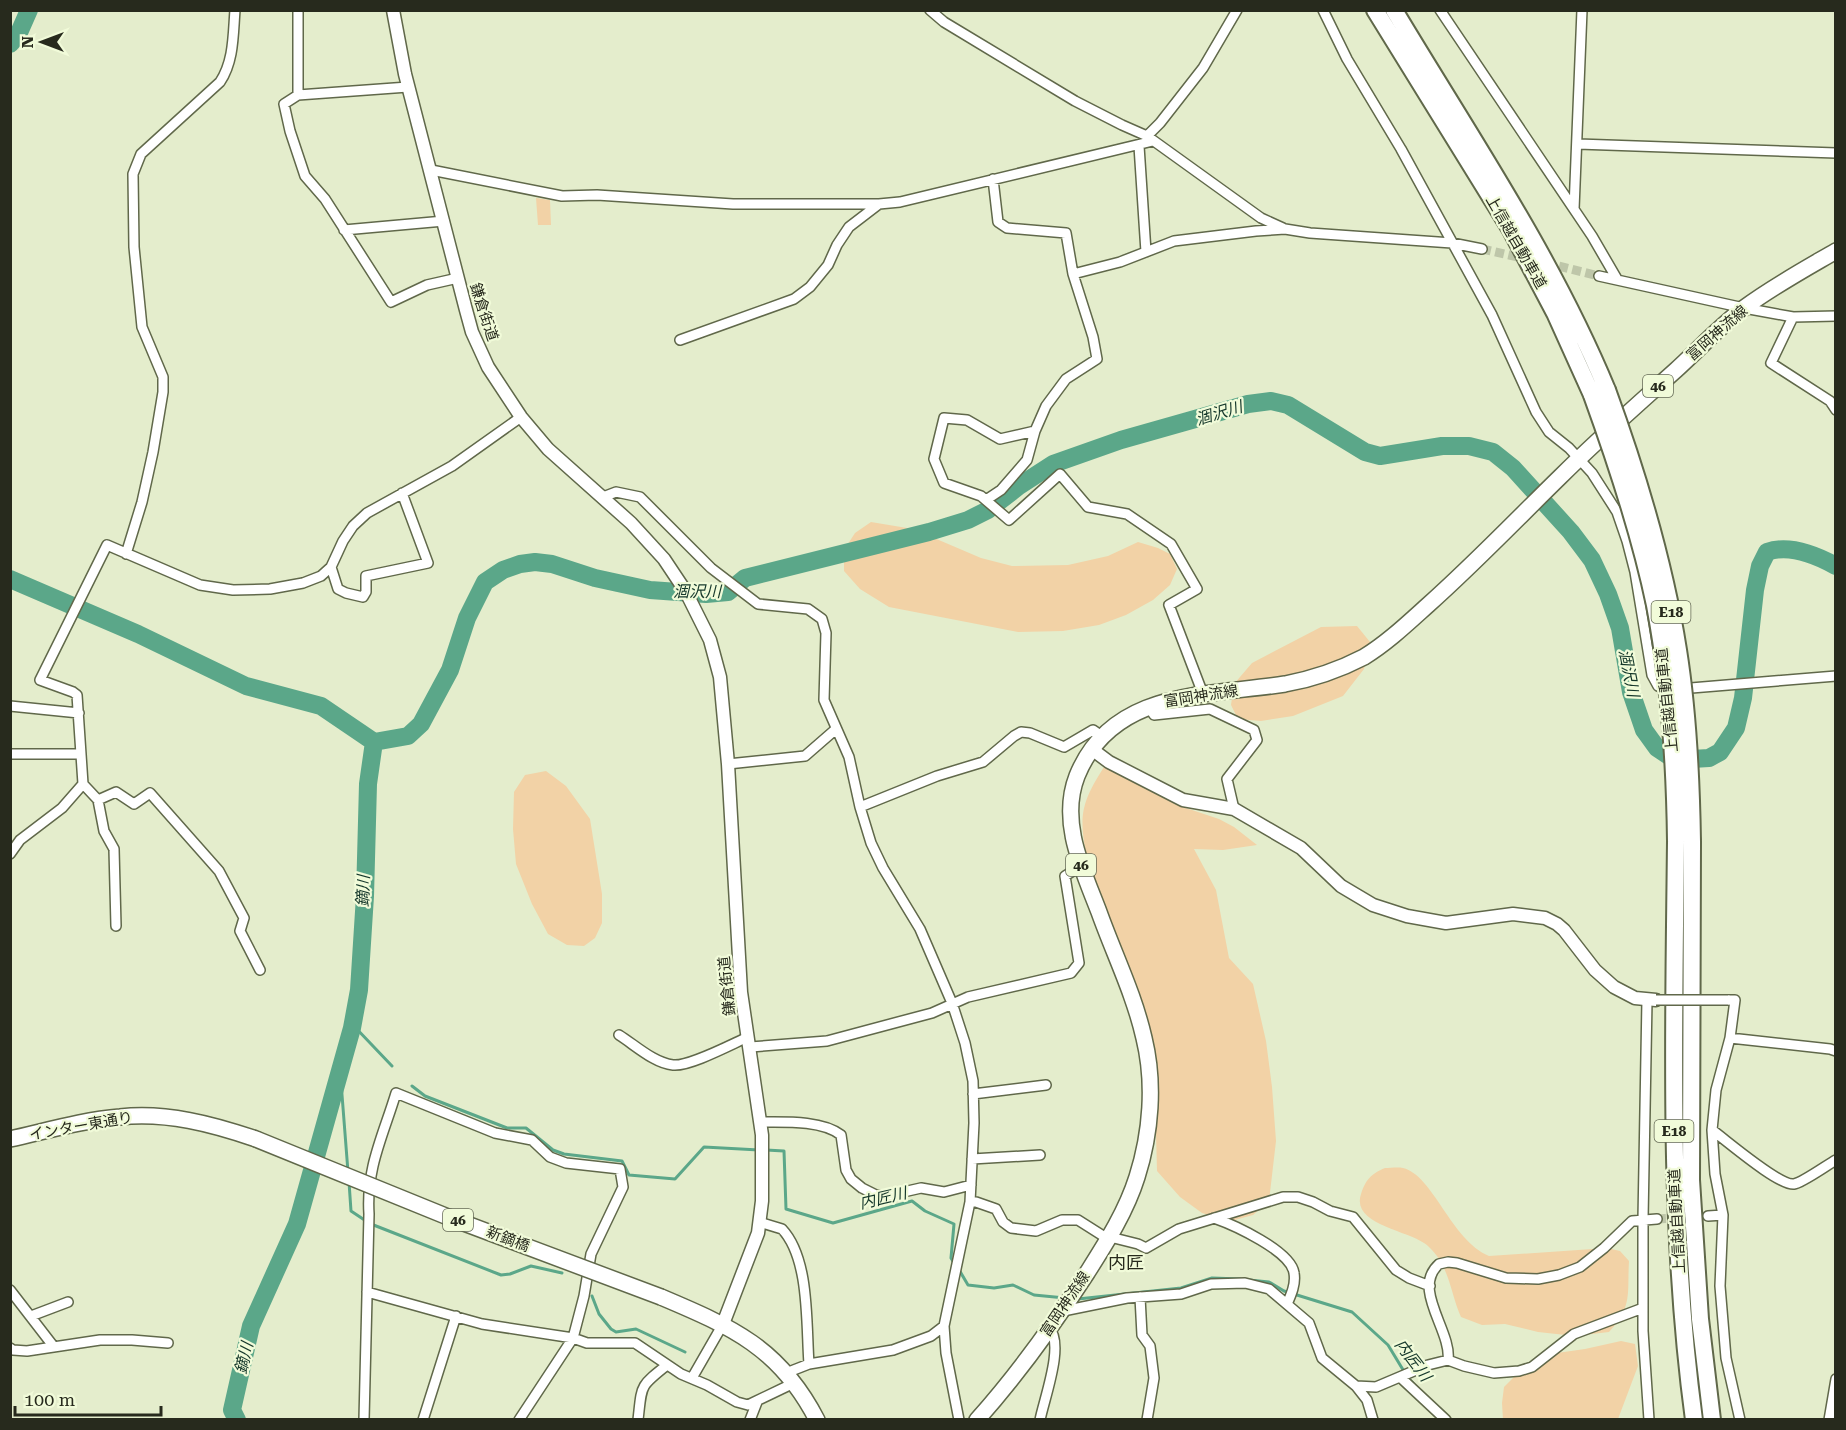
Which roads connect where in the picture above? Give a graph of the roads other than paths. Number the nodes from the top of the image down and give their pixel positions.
1 (235, 10) edge
2 (298, 10) edge
3 (393, 10) edge
4 (930, 10) edge
5 (1237, 10) edge
6 (1323, 10) edge
7 (1375, 10) edge
8 (1394, 10) edge
9 (1440, 10) edge
10 (1582, 10) edge
11 (408, 87) junction
12 (298, 95) junction
13 (1150, 138) junction
14 (1578, 144) junction
15 (1139, 146) junction
16 (1836, 153) edge
17 (431, 170) junction
18 (993, 179) junction
19 (879, 204) junction
20 (1574, 209) junction
21 (444, 221) junction
22 (1285, 229) junction
23 (344, 230) junction
24 (1452, 243) junction
25 (1482, 249) tunnel mouth
26 (1836, 251) edge
27 (1146, 252) junction
28 (1073, 274) junction
29 (1599, 276) tunnel mouth
30 (458, 278) junction
31 (1617, 279) junction
32 (1744, 308) junction
33 (1836, 316) edge
34 (1793, 317) junction
35 (680, 340) dead end
36 (1600, 393) junction
37 (1836, 410) edge
38 (521, 417) junction
39 (1035, 431) junction
40 (1576, 461) junction
41 (402, 493) junction
42 (603, 497) junction
43 (986, 500) junction
44 (126, 554) junction
45 (331, 567) junction
46 (1836, 676) edge
47 (1203, 694) junction
48 (10, 706) edge
49 (1149, 706) junction
50 (79, 713) junction
51 (836, 729) junction
52 (1102, 737) junction
53 (1093, 750) junction
54 (10, 754) edge
55 (81, 754) junction
56 (728, 764) junction
57 (83, 784) junction
58 (99, 800) junction
59 (860, 807) junction
60 (1234, 809) junction
61 (1684, 841) junction
62 (10, 854) edge
63 (1081, 866) junction
64 (116, 926) dead end
65 (260, 970) dead end
66 (1652, 1000) junction
67 (952, 1003) junction
68 (619, 1035) dead end
69 (1730, 1038) junction
70 (749, 1042) junction
71 (1836, 1051) edge
72 (1046, 1084) dead end
73 (973, 1094) junction
74 (760, 1122) junction
75 (1712, 1130) junction
76 (10, 1139) edge
77 (256, 1139) joint
78 (1040, 1155) dead end
79 (972, 1159) junction
80 (1836, 1160) edge
81 (971, 1185) junction
82 (970, 1202) junction
83 (1723, 1215) junction
84 (1708, 1216) tunnel mouth
85 (1214, 1218) junction
86 (1643, 1219) junction
87 (1657, 1219) tunnel mouth
88 (759, 1222) junction
89 (1109, 1238) junction
90 (1430, 1286) junction
91 (10, 1290) edge
92 (367, 1293) junction
93 (1140, 1297) junction
94 (68, 1302) dead end
95 (1287, 1304) junction
96 (1643, 1308) junction
97 (1062, 1311) junction
98 (31, 1316) junction
99 (456, 1316) junction
100 (723, 1324) junction
101 (944, 1326) junction
102 (1049, 1328) junction
103 (573, 1338) junction
104 (168, 1343) dead end
105 (54, 1347) junction
106 (10, 1348) edge
107 (1448, 1360) junction
108 (809, 1364) junction
109 (667, 1365) junction
110 (1400, 1377) junction
111 (692, 1378) junction
112 (791, 1378) junction
113 (1836, 1379) edge
114 (1356, 1386) junction
115 (757, 1402) junction
116 (364, 1419) edge
117 (423, 1419) edge
118 (519, 1419) edge
119 (638, 1419) edge
120 (750, 1419) edge
121 (817, 1419) edge
122 (959, 1419) edge
123 (977, 1419) edge
124 (1040, 1419) edge
125 (1147, 1419) edge
126 (1373, 1419) edge
127 (1446, 1419) edge
128 (1649, 1419) edge
129 (1693, 1419) edge
130 (1712, 1419) edge
131 (1740, 1419) edge
132 (1829, 1419) edge

1 - 44 street
2 - 12 street
3 - 11 street, 鎌倉街道
4 - 13 street
5 - 13 street
6 - 24 street
7 - 36 highway, 上信越自動車道 / E18
8 - 36 highway, 上信越自動車道 / E18
9 - 20 street
10 - 14 street
11 - 12 street
11 - 17 street, 鎌倉街道
12 - 23 street
13 - 15 street
13 - 22 street
14 - 16 street
14 - 20 street
15 - 18 street
15 - 27 street
17 - 19 street
17 - 21 street, 鎌倉街道
18 - 19 street
18 - 28 street
19 - 35 street
20 - 31 street
21 - 23 street
21 - 30 street, 鎌倉街道
22 - 24 street
22 - 27 street
23 - 30 street
24 - 25 street
24 - 40 street
26 - 32 main road, 富岡神流線 / 46
27 - 28 street
28 - 39 street
29 - 31 street
30 - 38 street, 鎌倉街道
31 - 32 street
32 - 34 street
32 - 40 main road, 富岡神流線 / 46
33 - 34 street
34 - 37 street
36 - 61 highway, 上信越自動車道 / E18, bridge
38 - 41 street
38 - 42 street, 鎌倉街道
39 - 43 street
39 - 43 street
40 - 46 street
40 - 47 main road, 富岡神流線 / 46
41 - 45 street
41 - 45 street
42 - 51 street
42 - 56 street, 鎌倉街道
43 - 47 street
44 - 45 street
44 - 50 street
47 - 49 main road, 富岡神流線 / 46
48 - 50 street
49 - 52 main road, 富岡神流線 / 46
49 - 60 street
50 - 55 street
51 - 56 street
51 - 59 street
52 - 53 main road, 富岡神流線 / 46
52 - 59 street
53 - 60 street
53 - 63 main road, 富岡神流線 / 46
54 - 55 street
55 - 57 street
56 - 70 street, 鎌倉街道
57 - 58 street
57 - 62 street
58 - 64 street
58 - 65 street
59 - 67 street
60 - 66 street
61 - 129 highway, 上信越自動車道 / E18
61 - 130 highway, 上信越自動車道 / E18
63 - 67 street
63 - 89 main road, 富岡神流線 / 46
66 - 69 street, bridge
66 - 86 street
67 - 70 street
67 - 73 street
68 - 70 street
69 - 71 street
69 - 75 street
70 - 74 street, 鎌倉街道
72 - 73 street
73 - 79 street
74 - 81 street
74 - 88 street, 鎌倉街道
75 - 80 street
75 - 83 street
76 - 77 main road, インター東通り / 46
77 - 100 main road, 新鏑橋 / 46, bridge
78 - 79 street
79 - 81 street
81 - 82 street
82 - 89 street
82 - 101 street
83 - 84 street
83 - 131 street
85 - 89 street
85 - 90 street
85 - 95 street
86 - 87 street
86 - 90 street
86 - 96 street
88 - 100 street, 鎌倉街道
88 - 108 street
89 - 97 main road, 富岡神流線 / 46
90 - 107 street
91 - 98 street
92 - 99 street
92 - 103 street
92 - 116 street
93 - 95 street
93 - 97 street
93 - 125 street
94 - 98 street
95 - 114 street
96 - 107 street
96 - 128 street
97 - 102 main road, 富岡神流線 / 46
98 - 105 street
99 - 103 street
99 - 117 street
100 - 111 street
100 - 112 main road, 46
101 - 108 street
101 - 122 street
102 - 123 main road, 富岡神流線 / 46
102 - 124 street
103 - 109 street
103 - 118 street
104 - 105 street
105 - 106 street
107 - 110 street
108 - 112 street
109 - 111 street
109 - 119 street
110 - 114 street
110 - 127 street
111 - 115 street
112 - 115 street
112 - 121 main road, 46
113 - 132 street
114 - 126 street
115 - 120 street

